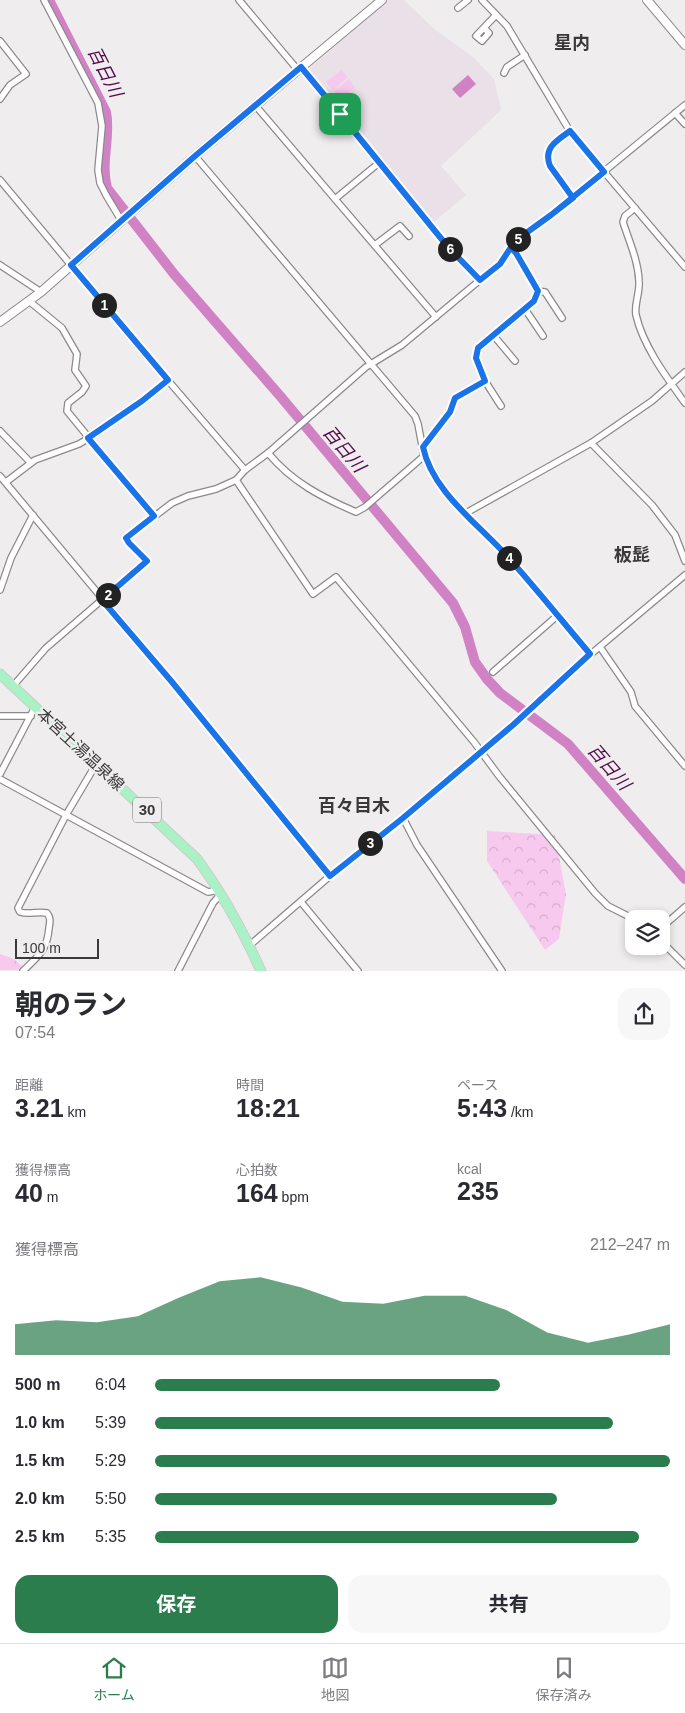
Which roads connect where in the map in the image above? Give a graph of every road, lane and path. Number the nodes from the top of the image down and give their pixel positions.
1 (44, 0) edge
2 (239, 0) edge
3 (382, 0) edge
4 (468, 0) edge
5 (482, 0) edge
6 (647, 0) edge
7 (458, 8) dead end
8 (496, 15) junction
9 (484, 28) dead end
10 (0, 41) edge
11 (685, 45) edge
12 (525, 55) junction
13 (299, 68) junction
14 (504, 73) dead end
15 (0, 99) edge
16 (255, 105) junction
17 (685, 105) edge
18 (675, 113) junction
19 (685, 124) edge
20 (570, 131) junction
21 (195, 156) junction
22 (380, 162) junction
23 (604, 172) junction
24 (0, 180) edge
25 (335, 198) junction
26 (573, 198) junction
27 (635, 208) junction
28 (123, 219) junction
29 (409, 236) dead end
30 (376, 245) junction
31 (511, 248) junction
32 (0, 265) edge
33 (71, 265) junction
34 (685, 267) edge
35 (480, 280) junction
36 (538, 291) junction
37 (41, 292) junction
38 (29, 301) junction
39 (525, 309) junction
40 (436, 317) junction
41 (562, 318) dead end
42 (0, 322) edge
43 (494, 336) junction
44 (543, 336) dead end
45 (515, 362) dead end
46 (370, 364) junction
47 (685, 372) edge
48 (168, 380) junction
49 (485, 381) junction
50 (671, 384) junction
51 (685, 403) edge
52 (501, 406) dead end
53 (0, 431) edge
54 (88, 438) junction
55 (591, 443) junction
56 (423, 447) junction
57 (268, 453) junction
58 (424, 456) junction
59 (30, 463) junction
60 (245, 470) junction
61 (0, 476) edge
62 (236, 480) junction
63 (6, 482) junction
64 (466, 513) junction
65 (34, 515) junction
66 (154, 516) junction
67 (685, 561) edge
68 (685, 575) edge
69 (0, 590) edge
70 (102, 600) junction
71 (557, 616) junction
72 (600, 647) junction
73 (590, 654) junction
74 (493, 672) dead end
75 (0, 674) edge
76 (13, 686) junction
77 (34, 712) junction
78 (0, 716) edge
79 (480, 752) junction
80 (98, 765) junction
81 (685, 766) edge
82 (0, 774) edge
83 (0, 779) edge
84 (66, 815) junction
85 (403, 818) junction
86 (330, 876) junction
87 (220, 892) junction
88 (301, 902) junction
89 (685, 907) edge
90 (625, 915) edge
91 (670, 920) edge
92 (250, 945) junction
93 (670, 950) edge
94 (685, 965) edge
95 (23, 970) edge
96 (178, 970) edge
97 (262, 970) edge
98 (358, 970) edge
99 (502, 970) edge

1 - 28 street
2 - 13 street
3 - 13 street
4 - 7 street
5 - 8 street
6 - 11 street
8 - 9 street
8 - 12 street
10 - 15 street
12 - 14 street
12 - 20 street
13 - 16 street
13 - 22 street
16 - 21 street
16 - 25 street
17 - 18 street
18 - 19 street
18 - 23 street
20 - 23 street
20 - 26 street
21 - 28 street
21 - 46 street
22 - 25 street
22 - 35 street
23 - 26 street
23 - 27 street
24 - 33 street
25 - 30 street
26 - 31 street
27 - 34 street
27 - 50 street
28 - 33 street
29 - 30 street
30 - 40 street
31 - 35 street
31 - 36 street
32 - 37 street
33 - 37 street
33 - 48 street
35 - 40 street
36 - 39 street
36 - 41 street
37 - 38 street
38 - 42 street
38 - 54 street
39 - 43 street
39 - 44 street
40 - 46 street
43 - 45 street
43 - 49 street
46 - 56 street
46 - 57 street
47 - 50 street
48 - 54 street
48 - 60 street
49 - 52 street
49 - 56 street
50 - 51 street
50 - 55 street
53 - 59 street
54 - 59 street
54 - 66 street
55 - 64 street
55 - 67 street
56 - 58 street
57 - 58 street
57 - 60 street
58 - 64 street
59 - 63 street
60 - 62 street
61 - 63 street
62 - 66 street
62 - 79 street
63 - 65 street
64 - 71 street
65 - 69 street
65 - 70 street
66 - 70 street
68 - 72 street
70 - 76 street
70 - 86 street
71 - 73 street
71 - 74 street
72 - 73 street
72 - 81 street
73 - 79 street
75 - 76 main road, 本宮土湯温泉線 / 30
76 - 77 main road, 本宮土湯温泉線 / 30
77 - 78 street
77 - 80 main road, 本宮土湯温泉線 / 30
77 - 82 street
79 - 85 street
79 - 90 street
80 - 84 street
80 - 87 main road, 本宮土湯温泉線 / 30
83 - 84 street
84 - 87 street
84 - 95 street
85 - 86 street
85 - 99 street
86 - 88 street
87 - 92 main road, 本宮土湯温泉線 / 30
87 - 96 street
88 - 92 street
88 - 98 street
89 - 91 street
92 - 97 main road, 本宮土湯温泉線 / 30
93 - 94 street

